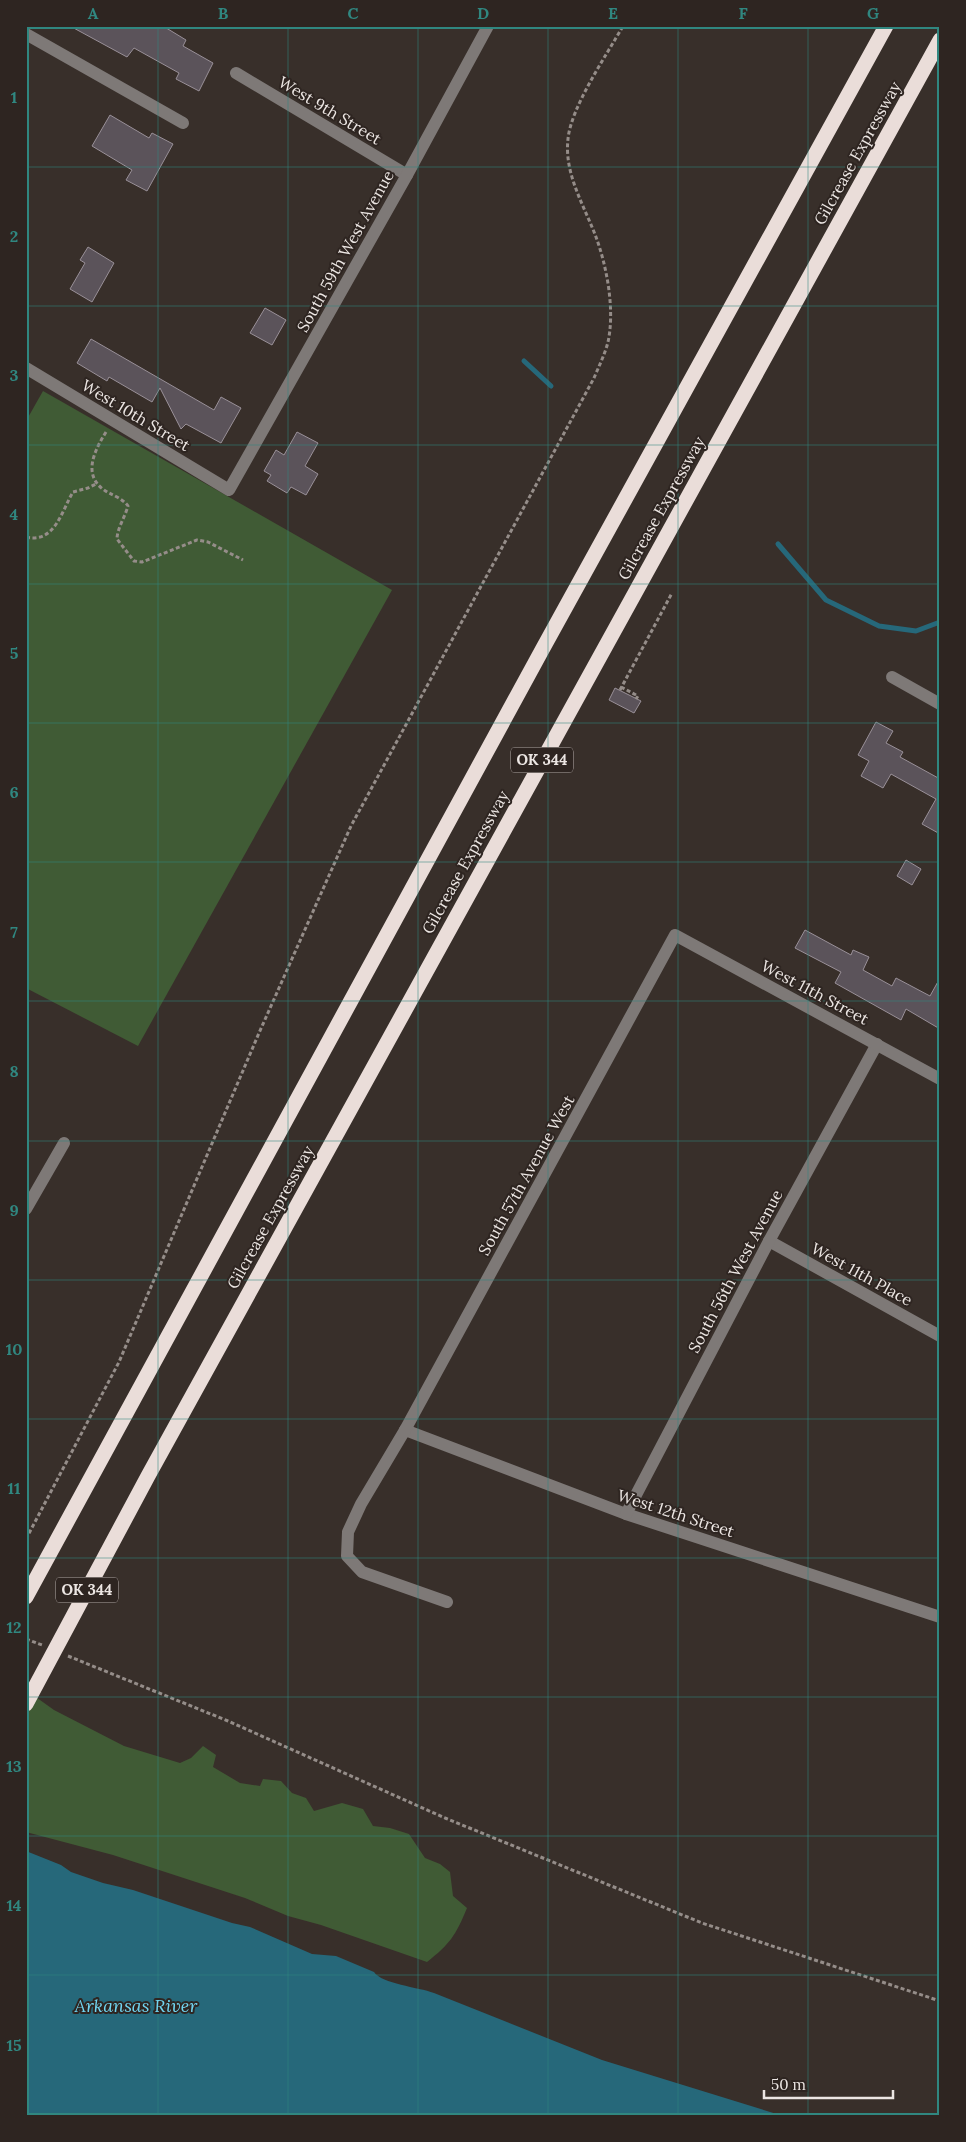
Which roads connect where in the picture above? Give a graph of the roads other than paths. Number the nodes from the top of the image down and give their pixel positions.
1 (488, 26) edge
2 (886, 26) edge
3 (26, 34) edge
4 (938, 43) edge
5 (236, 73) dead end
6 (182, 123) dead end
7 (407, 175) junction
8 (26, 368) edge
9 (229, 490) joint
10 (892, 677) dead end
11 (940, 704) edge
12 (675, 935) joint
13 (877, 1044) junction
14 (940, 1078) edge
15 (64, 1143) dead end
16 (26, 1182) edge
17 (38, 1188) junction
18 (26, 1210) edge
19 (769, 1241) junction
20 (940, 1336) edge
21 (404, 1430) junction
22 (626, 1514) junction
23 (26, 1596) edge
24 (447, 1602) dead end
25 (940, 1617) edge
26 (26, 1704) edge

1 - 7 street, South 59th West Avenue
2 - 23 highway, Gilcrease Expressway / OK 344
3 - 6 street
4 - 26 highway, Gilcrease Expressway / OK 344
5 - 7 street, West 9th Street
7 - 9 street, South 59th West Avenue
8 - 9 street, West 10th Street
10 - 11 street
12 - 13 street, West 11th Street
12 - 21 street, South 57th Avenue West
13 - 14 street, West 11th Street
13 - 19 street, South 56th West Avenue
15 - 17 street
16 - 17 street
17 - 18 street
19 - 20 street, West 11th Place
19 - 22 street, South 56th West Avenue
21 - 22 street, West 12th Street
21 - 24 street, South 57th Avenue West
22 - 25 street, West 12th Street

